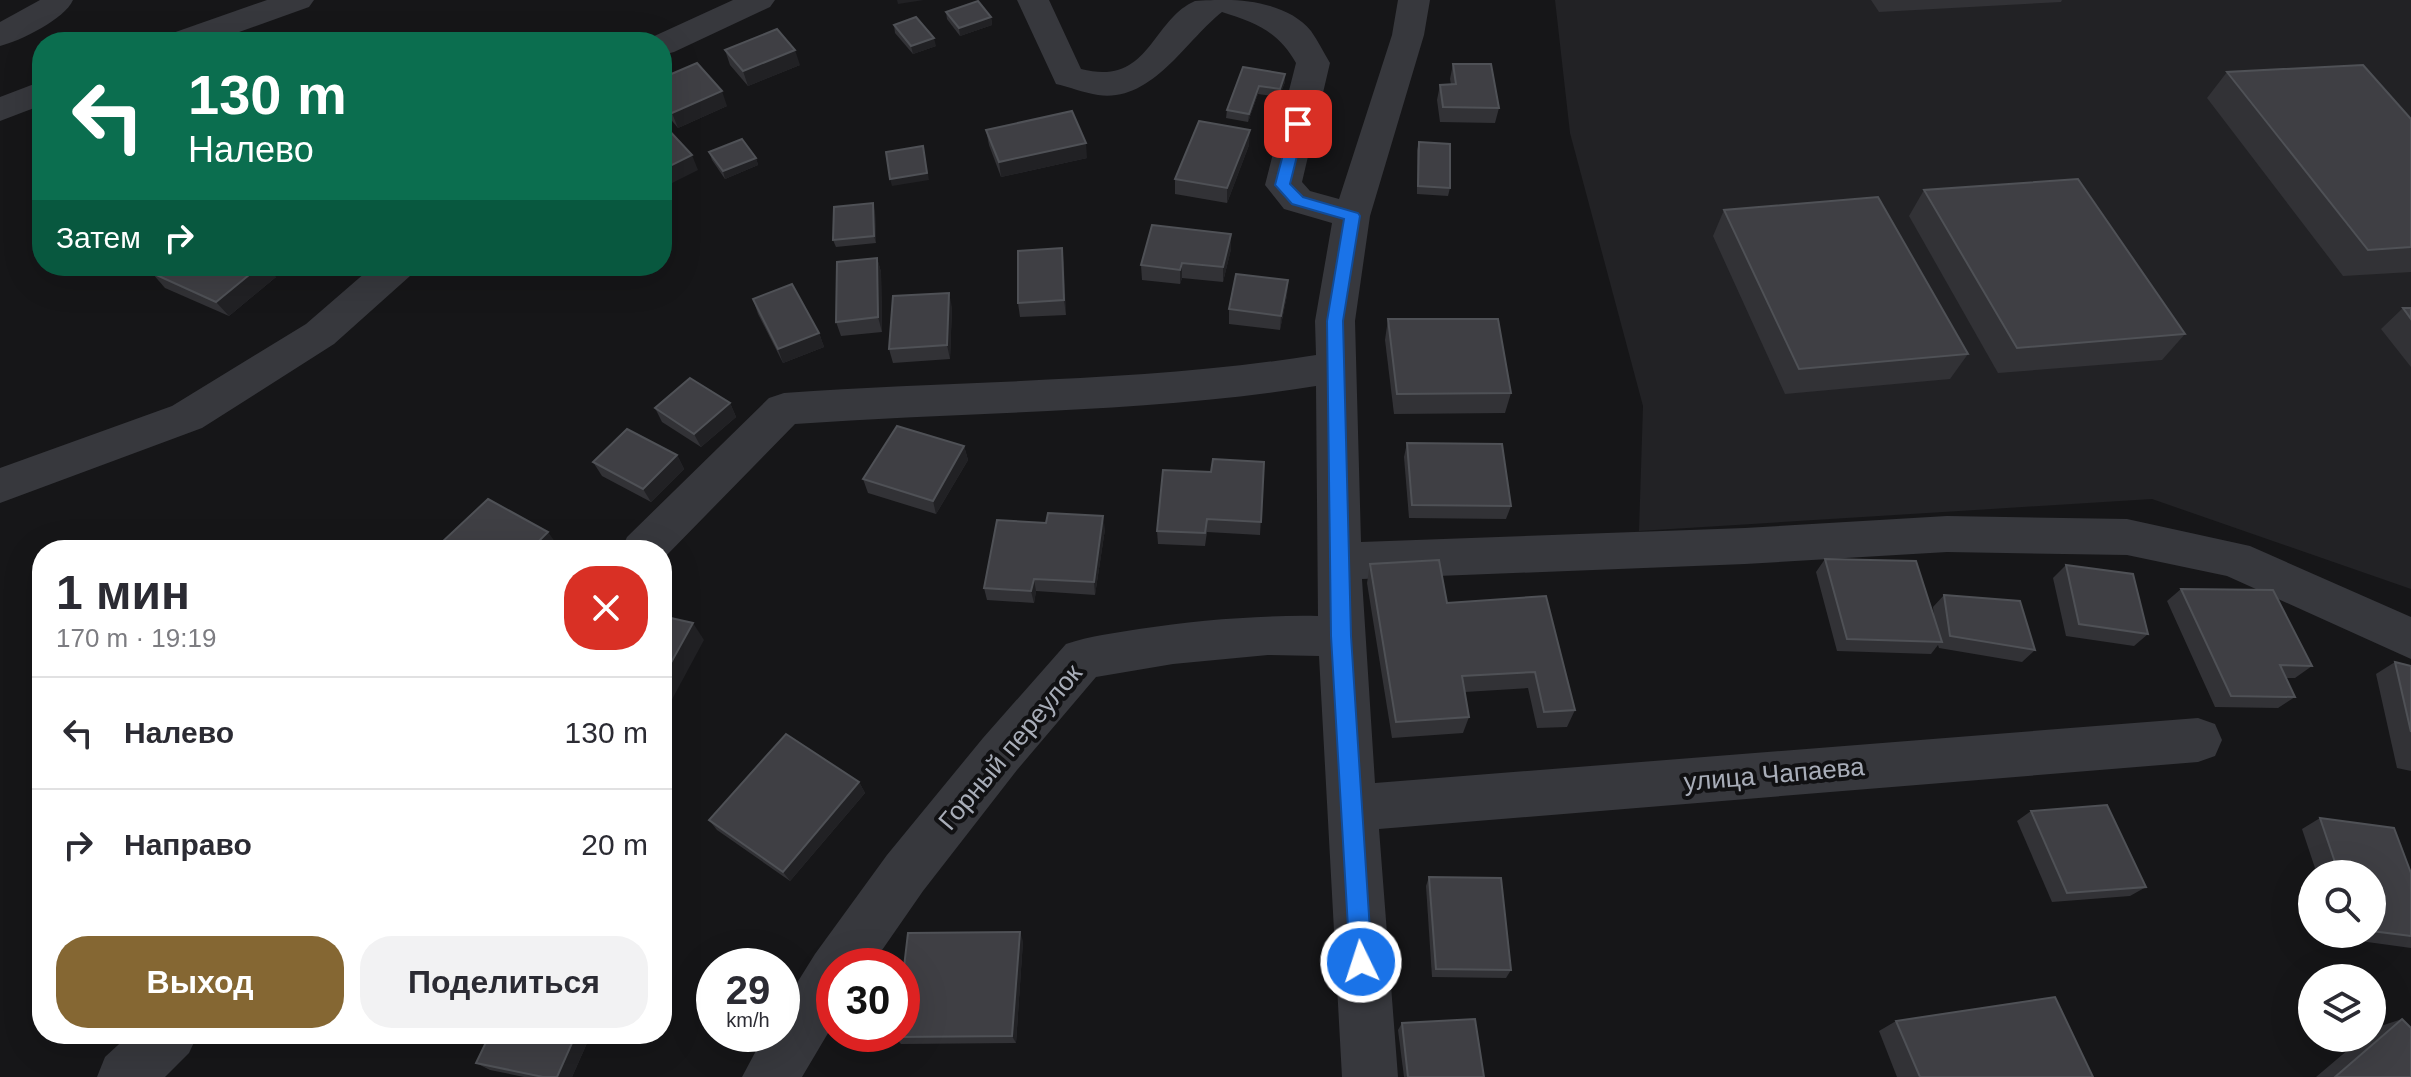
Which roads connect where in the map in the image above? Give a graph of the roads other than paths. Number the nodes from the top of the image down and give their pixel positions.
1 (57, 0) edge
2 (298, 0) edge
3 (759, 0) edge
4 (1033, 0) edge
5 (1218, 0) edge
6 (1414, 0) edge
7 (207, 32) edge
8 (0, 36) edge
9 (672, 40) edge
10 (32, 96) edge
11 (0, 110) edge
12 (1352, 216) junction
13 (386, 276) edge
14 (1337, 367) junction
15 (0, 486) edge
16 (653, 540) edge
17 (1339, 561) junction
18 (1341, 636) junction
19 (2411, 639) edge
20 (2198, 740) dead end
21 (1351, 808) junction
22 (852, 948) edge
23 (816, 1002) edge
24 (160, 1044) edge
25 (125, 1077) edge
26 (770, 1077) edge
27 (1370, 1077) edge

1 - 8 street
2 - 7 street
3 - 9 street
4 - 5 street
5 - 12 street
6 - 12 street
10 - 11 street
12 - 14 street
13 - 15 street
14 - 16 street
14 - 17 street
17 - 18 street
17 - 19 street
18 - 21 street
18 - 22 street, Горный переулок
20 - 21 street, улица Чапаева
21 - 27 street
23 - 26 street
24 - 25 street

